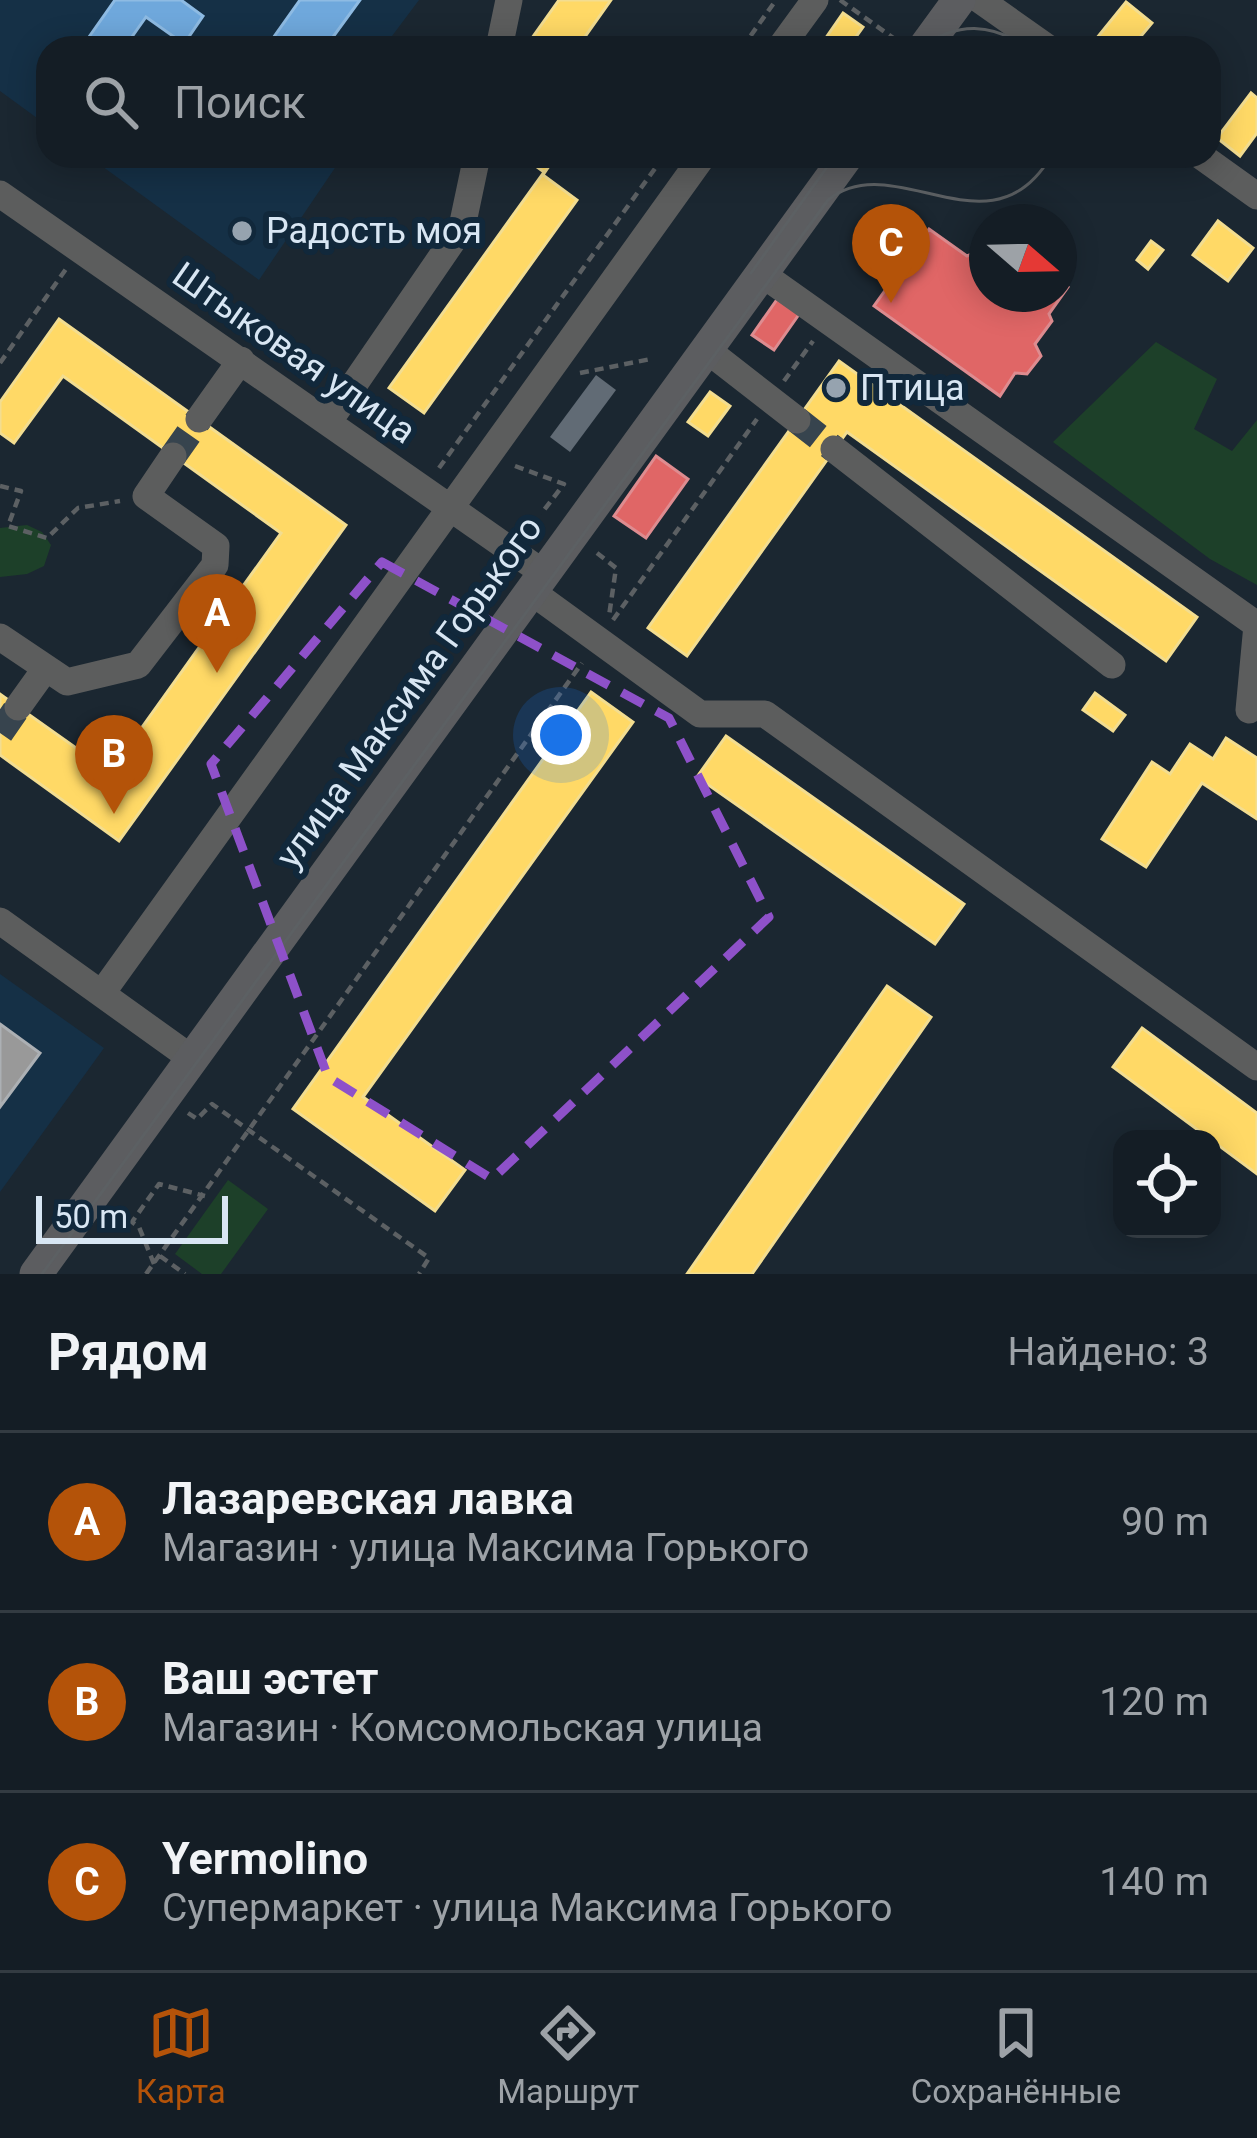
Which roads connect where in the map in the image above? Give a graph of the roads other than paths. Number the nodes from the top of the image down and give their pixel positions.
1 (509, 0) edge
2 (815, 0) edge
3 (959, 0) edge
4 (980, 0) edge
5 (502, 36) edge
6 (789, 36) edge
7 (933, 36) edge
8 (1031, 36) edge
9 (474, 168) edge
10 (694, 168) edge
11 (838, 168) edge
12 (1218, 168) edge
13 (0, 194) edge
14 (1257, 196) edge
15 (763, 274) junction
16 (707, 350) junction
17 (241, 360) junction
18 (199, 419) tunnel mouth
19 (797, 420) tunnel mouth
20 (329, 421) junction
21 (835, 449) tunnel mouth
22 (173, 456) tunnel mouth
23 (451, 506) junction
24 (538, 583) junction
25 (0, 637) edge
26 (1112, 665) dead end
27 (46, 668) junction
28 (18, 707) tunnel mouth
29 (1249, 710) dead end
30 (0, 921) edge
31 (102, 993) junction
32 (190, 1058) junction
33 (1257, 1067) edge
34 (35, 1274) edge

1 - 5 street
2 - 6 street
3 - 7 main road
4 - 8 street
9 - 20 street
10 - 23 street
11 - 15 main road, улица Максима Горького
12 - 14 street
13 - 17 street, Штыковая улица
15 - 16 main road, улица Максима Горького
15 - 29 street
16 - 19 street
16 - 24 main road, улица Максима Горького
17 - 18 street
17 - 20 street, Штыковая улица
20 - 23 street, Штыковая улица
21 - 26 street
22 - 27 street
23 - 24 street, Штыковая улица
23 - 31 street
24 - 32 main road, улица Максима Горького
24 - 33 street, Штыковая улица
25 - 27 street
27 - 28 street
30 - 31 street
31 - 32 street
32 - 34 main road, улица Максима Горького

